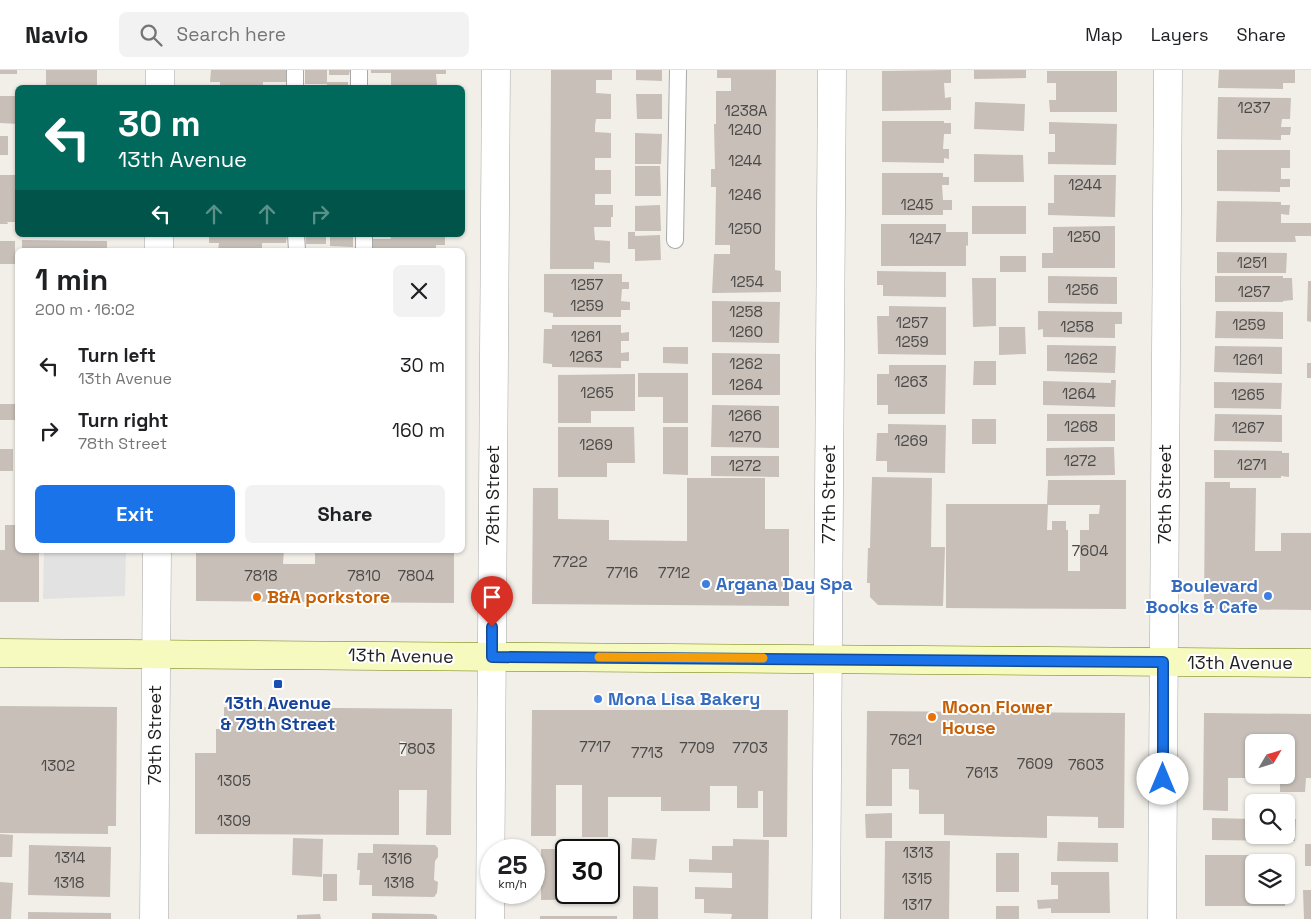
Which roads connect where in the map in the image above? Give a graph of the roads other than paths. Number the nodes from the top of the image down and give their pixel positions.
1 (160, 70) edge
2 (295, 70) edge
3 (359, 70) edge
4 (496, 70) edge
5 (678, 70) edge
6 (832, 70) edge
7 (1168, 70) edge
8 (160, 85) edge
9 (295, 85) edge
10 (360, 85) edge
11 (675, 240) dead end
12 (157, 553) edge
13 (0, 653) edge
14 (156, 654) junction
15 (492, 657) junction
16 (828, 658) junction
17 (1163, 662) junction
18 (1311, 663) edge
19 (154, 919) edge
20 (490, 919) edge
21 (826, 919) edge
22 (1162, 919) edge

1 - 8 street
2 - 9 lane
3 - 10 lane
4 - 15 street, 78th Street
5 - 11 lane
6 - 16 street, 77th Street
7 - 17 street, 76th Street
12 - 14 street, 79th Street
13 - 14 main road, 13th Avenue
14 - 15 main road, 13th Avenue
14 - 19 street, 79th Street
15 - 16 main road, 13th Avenue
15 - 20 street, 78th Street
16 - 17 main road, 13th Avenue
16 - 21 street, 77th Street
17 - 18 main road, 13th Avenue
17 - 22 street, 76th Street

